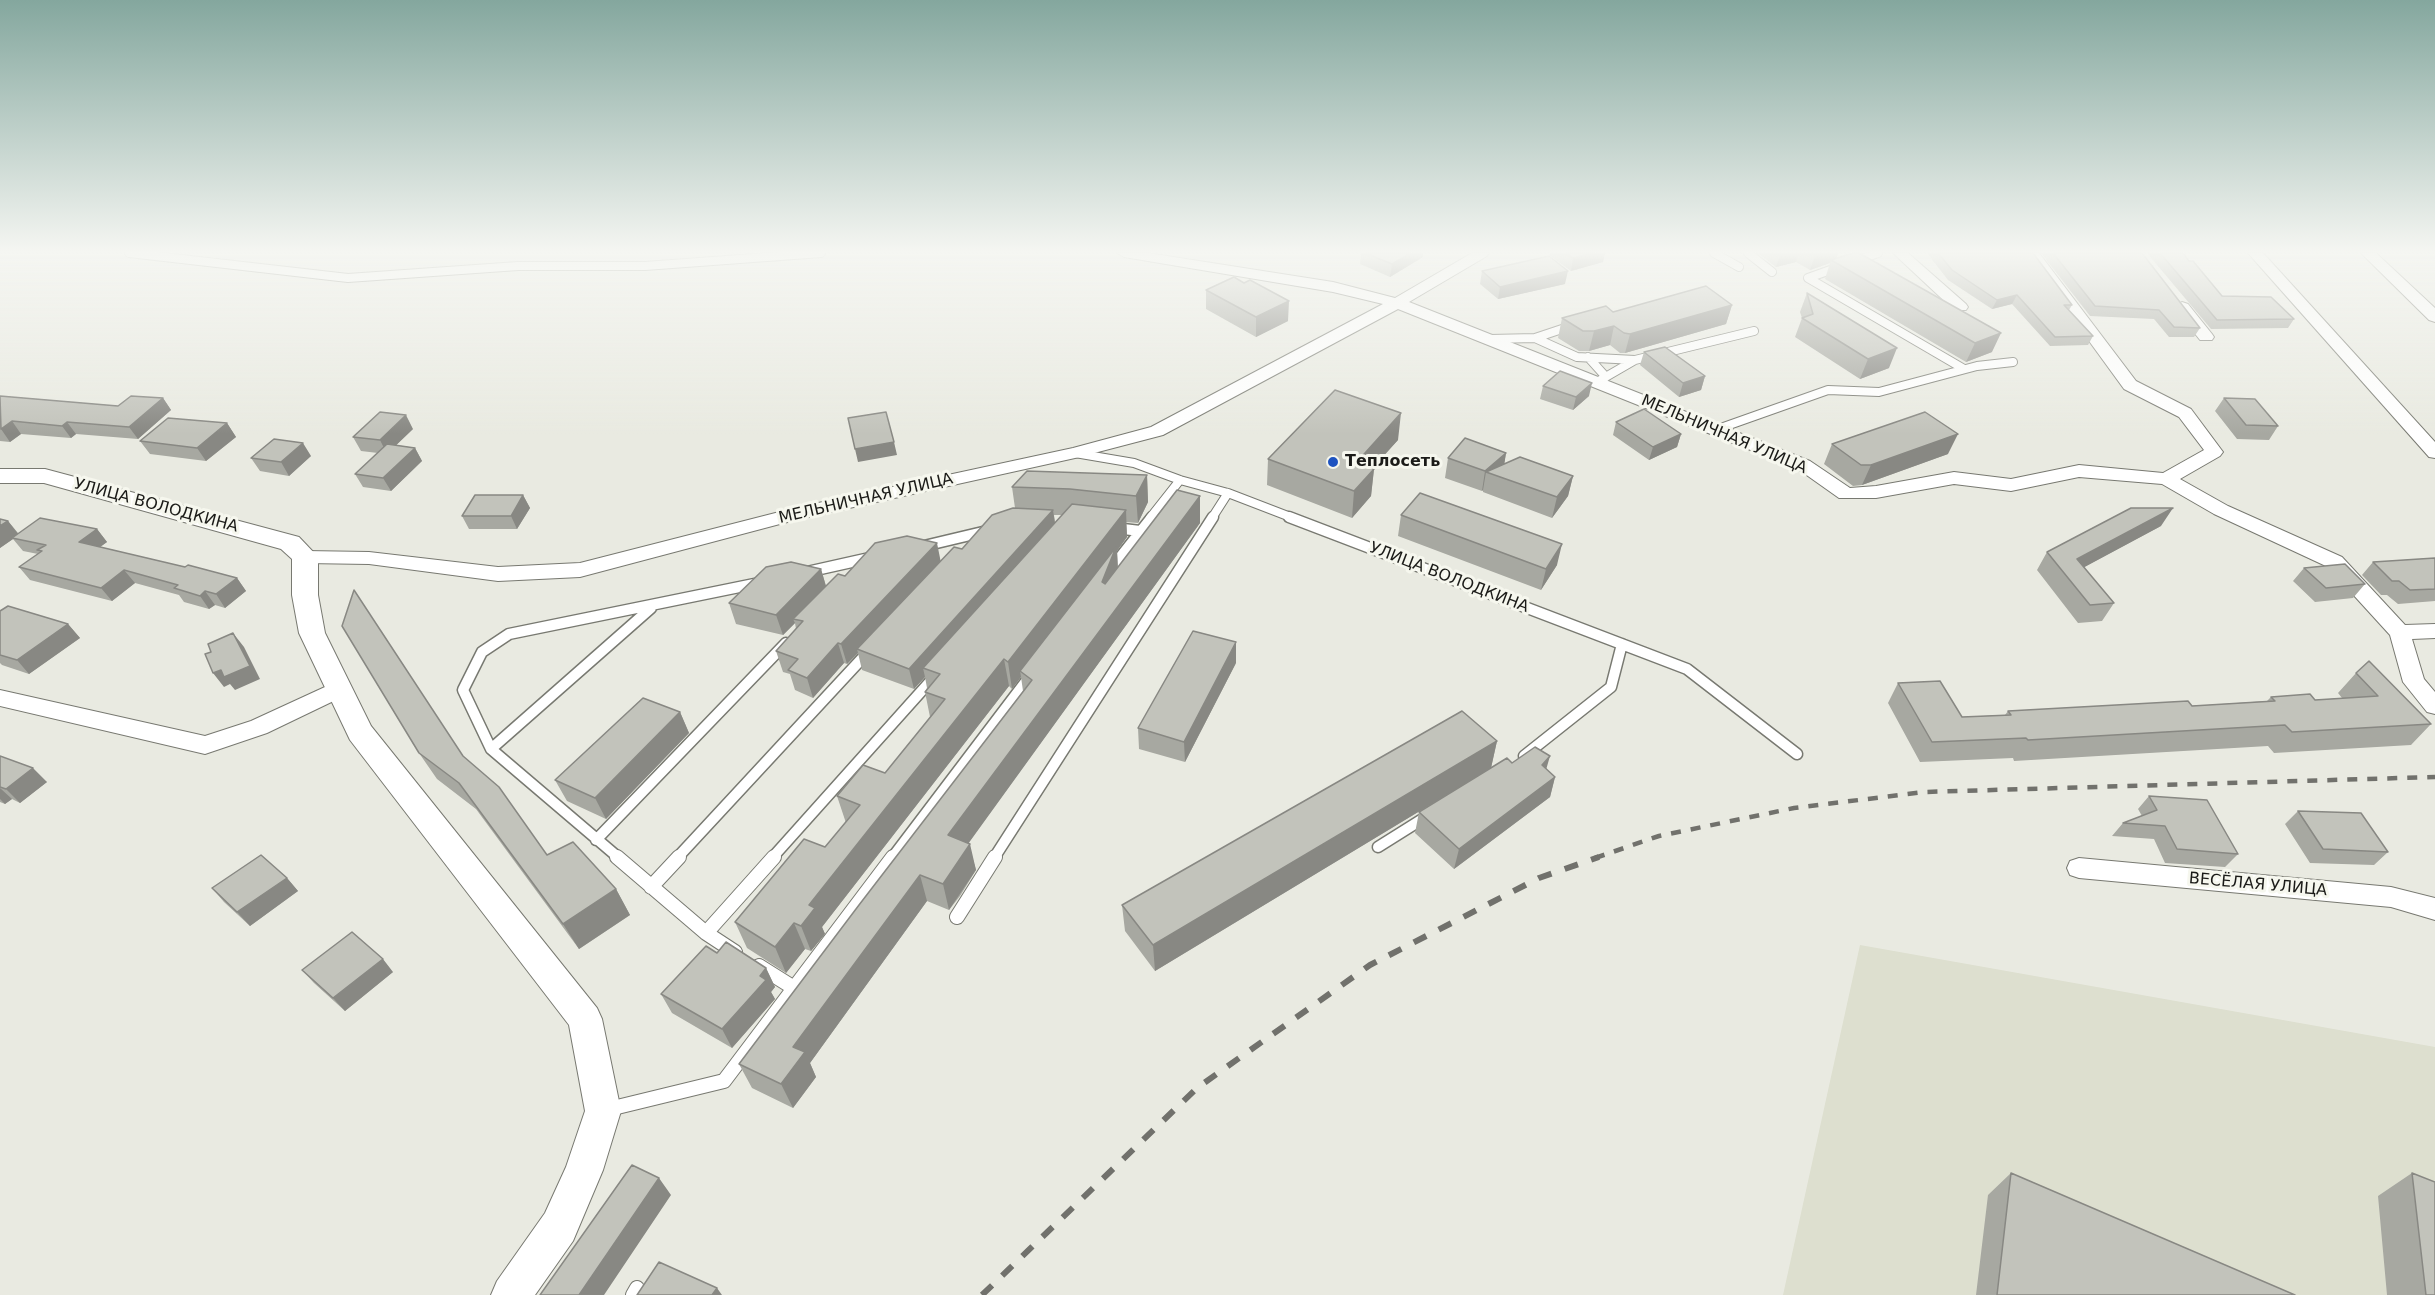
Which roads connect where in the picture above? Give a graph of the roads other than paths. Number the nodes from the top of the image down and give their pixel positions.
1 (1377, 313) edge
2 (1424, 313) edge
3 (1869, 313) edge
4 (2077, 313) edge
5 (2187, 313) edge
6 (2309, 313) edge
7 (1576, 324) edge
8 (1754, 332) dead end
9 (2206, 337) dead end
10 (1535, 338) junction
11 (1490, 339) junction
12 (1588, 357) junction
13 (1635, 360) junction
14 (2013, 362) dead end
15 (1964, 369) junction
16 (1602, 380) junction
17 (1715, 430) junction
18 (1076, 453) junction
19 (2435, 453) edge
20 (0, 476) edge
21 (2166, 479) junction
22 (1180, 480) junction
23 (1228, 493) junction
24 (1106, 527) edge
25 (996, 528) edge
26 (1140, 531) junction
27 (978, 534) junction
28 (911, 549) edge
29 (962, 551) edge
30 (889, 554) edge
31 (305, 557) junction
32 (867, 559) junction
33 (798, 574) edge
34 (850, 576) edge
35 (775, 579) edge
36 (1104, 579) edge
37 (651, 608) dead end
38 (2435, 631) edge
39 (2400, 632) junction
40 (793, 636) edge
41 (1622, 644) junction
42 (874, 646) edge
43 (1039, 664) edge
44 (945, 666) edge
45 (338, 689) junction
46 (0, 698) edge
47 (2435, 706) edge
48 (491, 749) junction
49 (1797, 754) dead end
50 (1512, 764) edge
51 (1435, 811) edge
52 (596, 840) junction
53 (1378, 847) dead end
54 (2079, 868) dead end
55 (651, 887) junction
56 (2435, 909) edge
57 (957, 917) dead end
58 (706, 933) junction
59 (794, 988) junction
60 (603, 1111) junction
61 (511, 1295) edge

1 - 18 street, МЕЛЬНИЧНАЯ УЛИЦА
2 - 11 street, МЕЛЬНИЧНАЯ УЛИЦА
3 - 15 lane
4 - 21 street
5 - 9 street
6 - 19 street
7 - 10 lane
8 - 13 lane
10 - 11 lane
10 - 12 lane
11 - 16 street, МЕЛЬНИЧНАЯ УЛИЦА
12 - 13 lane
12 - 16 lane
13 - 16 lane
14 - 15 lane
15 - 17 lane
16 - 17 street, МЕЛЬНИЧНАЯ УЛИЦА
17 - 21 street, МЕЛЬНИЧНАЯ УЛИЦА
18 - 22 lane, УЛИЦА ВОЛОДКИНА
18 - 31 street, МЕЛЬНИЧНАЯ УЛИЦА
20 - 31 street, УЛИЦА ВОЛОДКИНА
21 - 39 street
22 - 23 lane, УЛИЦА ВОЛОДКИНА
22 - 26 lane
23 - 41 lane, УЛИЦА ВОЛОДКИНА
23 - 57 lane
24 - 26 lane
25 - 27 lane
26 - 36 lane
27 - 28 lane
27 - 29 lane
30 - 32 lane
31 - 45 street
32 - 33 lane
32 - 34 lane
35 - 48 lane
37 - 48 lane
38 - 39 street
39 - 47 street
40 - 52 lane
41 - 49 lane, УЛИЦА ВОЛОДКИНА
41 - 50 lane
42 - 55 lane
43 - 59 lane
44 - 58 lane
45 - 46 street
45 - 60 street
48 - 52 lane
51 - 53 lane
52 - 55 lane
54 - 56 street, ВЕСЁЛАЯ УЛИЦА
55 - 58 lane
58 - 59 lane
59 - 60 lane
60 - 61 street

